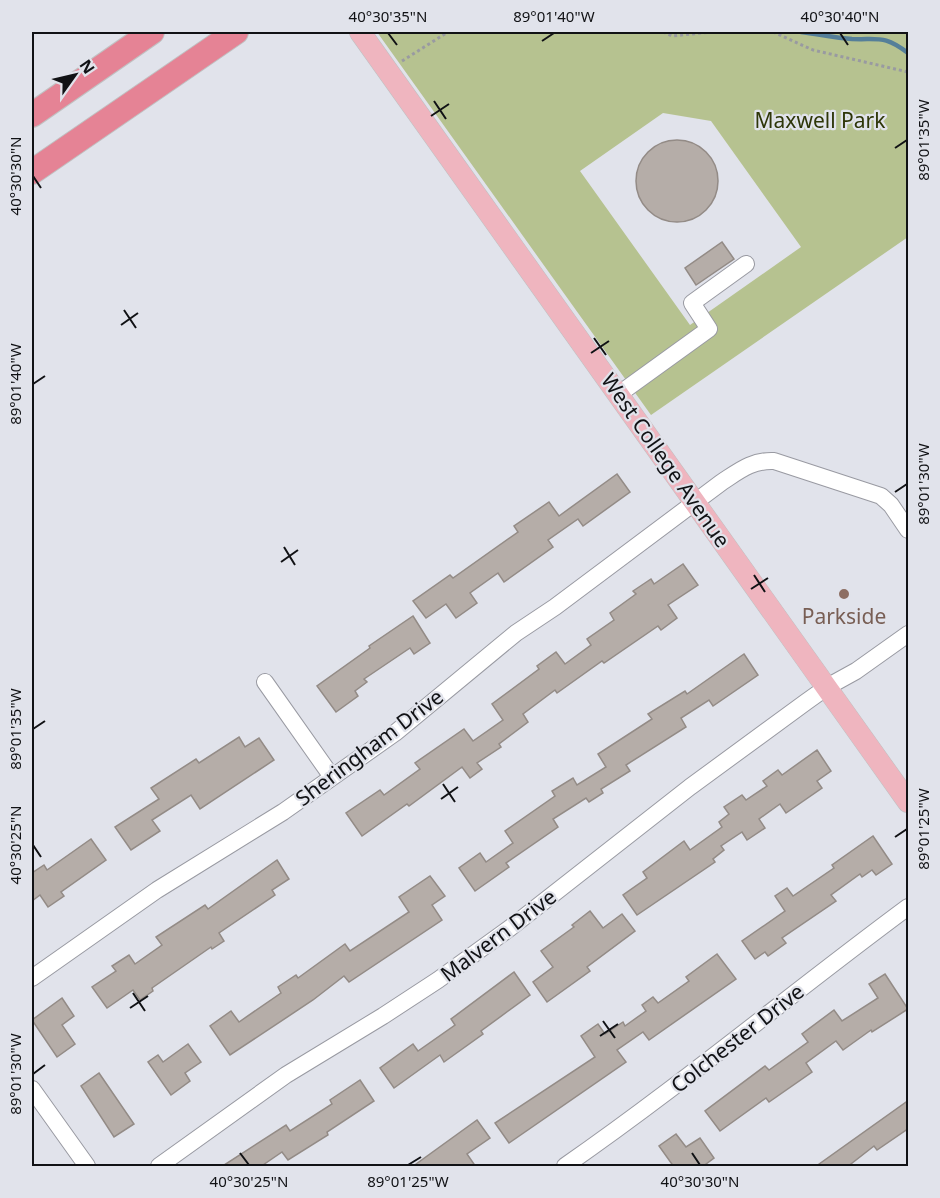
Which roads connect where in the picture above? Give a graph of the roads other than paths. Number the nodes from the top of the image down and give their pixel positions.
1 (152, 32) edge
2 (236, 32) edge
3 (360, 32) edge
4 (32, 115) edge
5 (32, 172) edge
6 (746, 264) dead end
7 (619, 394) junction
8 (696, 502) junction
9 (909, 530) edge
10 (909, 634) edge
11 (265, 682) dead end
12 (827, 687) junction
13 (332, 777) junction
14 (909, 802) edge
15 (909, 907) edge
16 (32, 978) edge
17 (32, 1089) edge
18 (87, 1167) edge
19 (159, 1167) edge
20 (565, 1167) edge

1 - 4 highway
2 - 5 highway
3 - 7 main road, West College Avenue
6 - 7 street
7 - 8 main road, West College Avenue
8 - 9 street, Sheringham Drive
8 - 12 main road, West College Avenue
8 - 13 street, Sheringham Drive
10 - 12 street, Malvern Drive
11 - 13 street
12 - 14 main road, West College Avenue
12 - 19 street, Malvern Drive
13 - 16 street, Sheringham Drive
15 - 20 street, Colchester Drive
17 - 18 street

